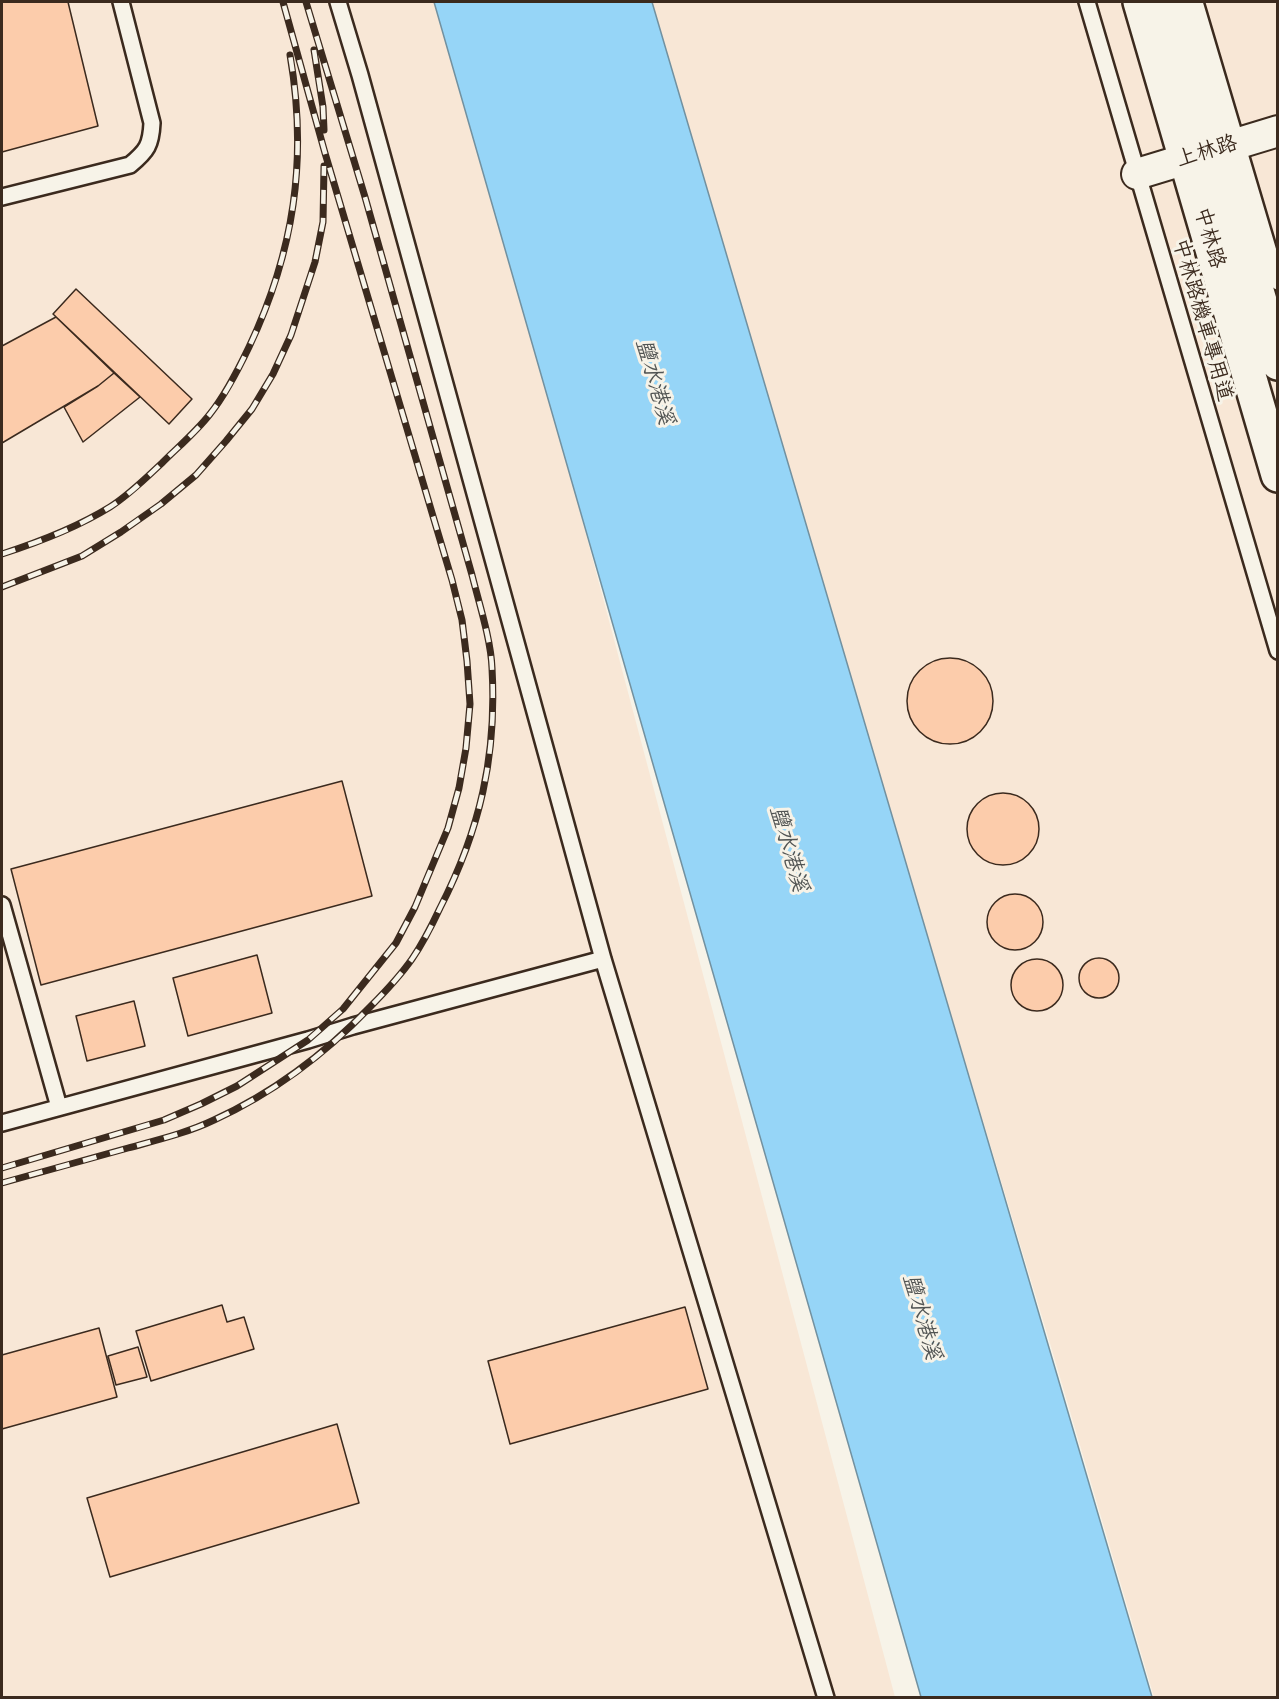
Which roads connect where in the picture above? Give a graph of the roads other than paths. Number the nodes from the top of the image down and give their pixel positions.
1 (121, 2) edge
2 (338, 2) edge
3 (1087, 2) edge
4 (1140, 2) edge
5 (1173, 2) edge
6 (1195, 2) edge
7 (1278, 131) edge
8 (1212, 150) junction
9 (1137, 174) junction
10 (2, 197) edge
11 (1278, 282) edge
12 (1278, 363) edge
13 (1278, 475) edge
14 (1278, 651) edge
15 (2, 905) edge
16 (603, 959) junction
17 (59, 1107) junction
18 (2, 1123) edge
19 (826, 1698) edge

1 - 10 lane
2 - 16 lane
3 - 9 lane, 中林路機車專用道
4 - 8 street, 中林路
5 - 8 street, 中林路
6 - 8 lane
7 - 8 street, 上林路
8 - 9 street, 上林路
8 - 11 lane
8 - 12 street, 中林路
8 - 13 street, 中林路
9 - 14 lane, 中林路機車專用道
15 - 17 lane
16 - 17 lane
16 - 19 lane
17 - 18 lane

